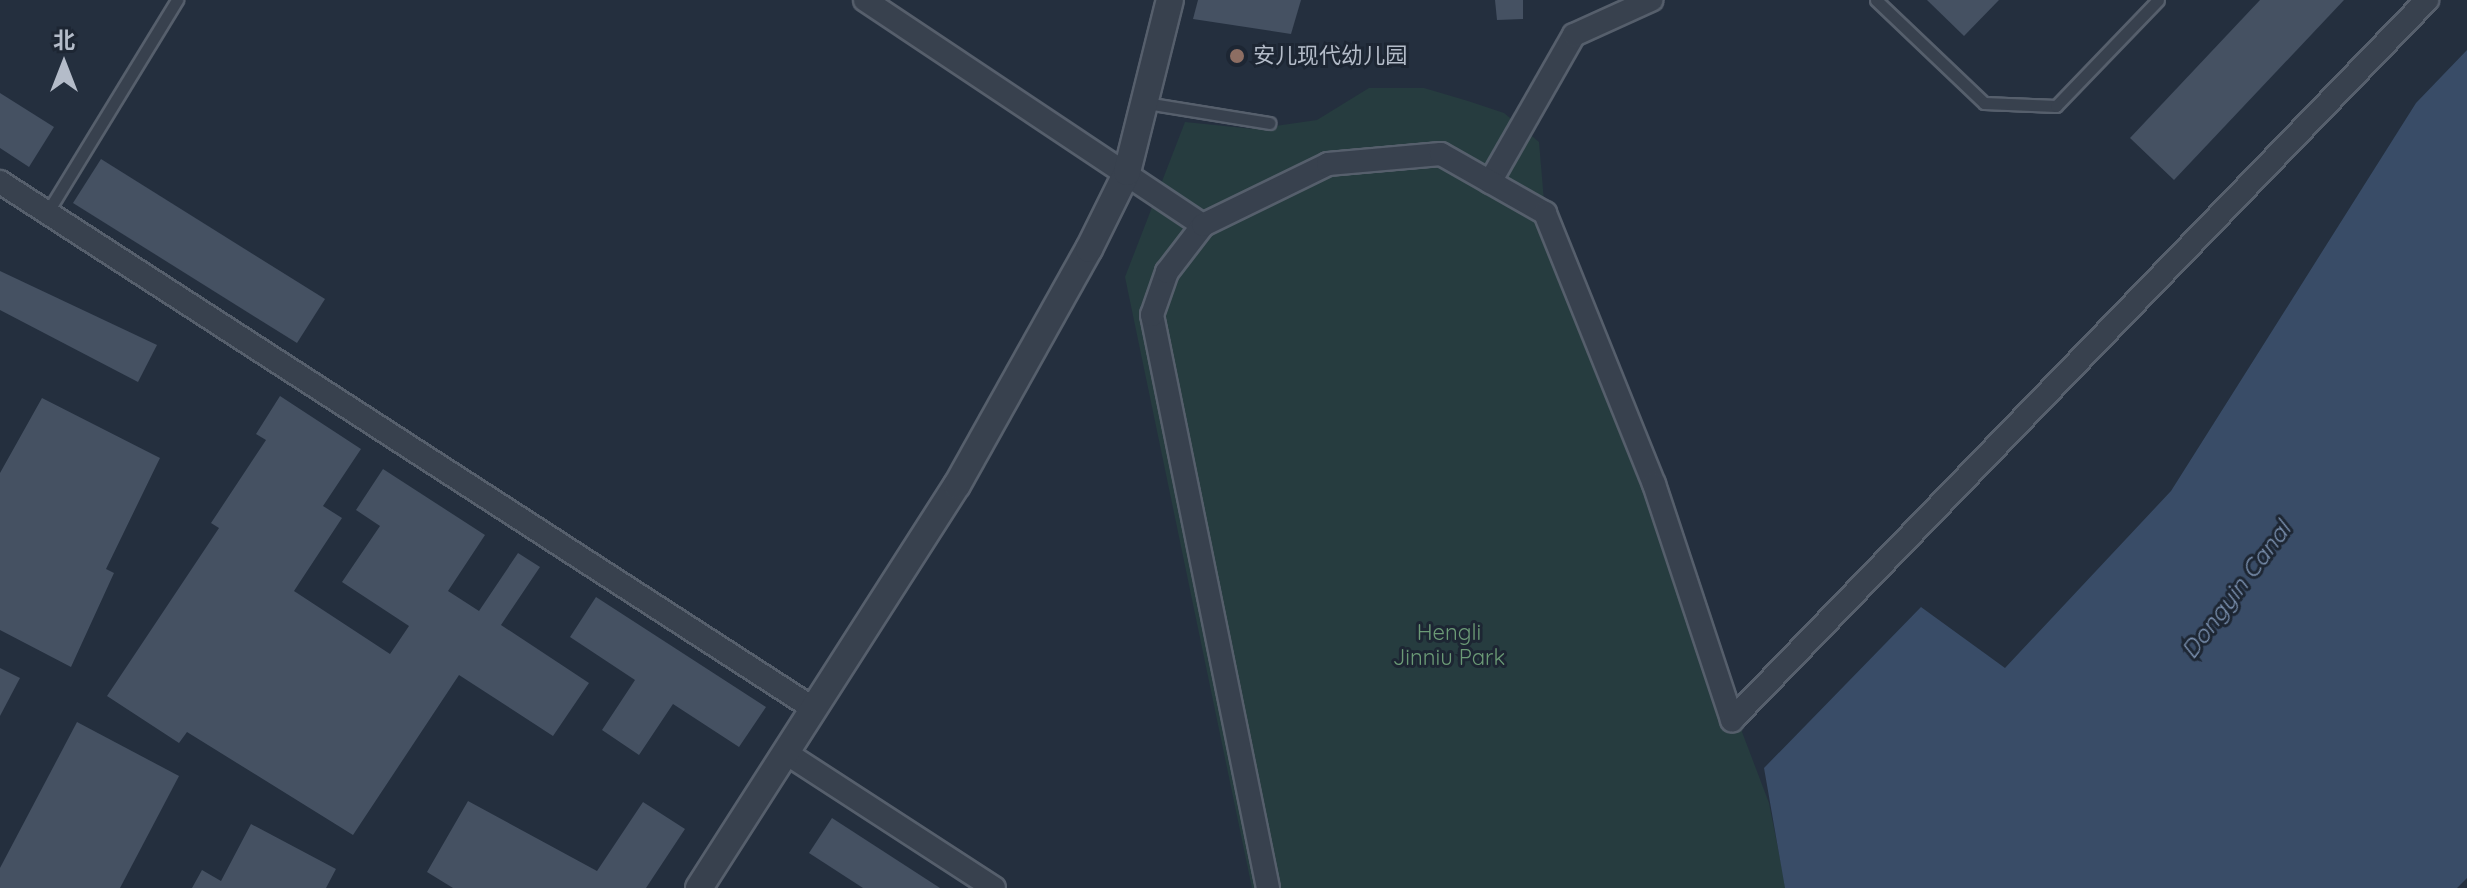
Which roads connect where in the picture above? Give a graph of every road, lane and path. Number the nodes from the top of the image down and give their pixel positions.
1 (177, 0) edge
2 (865, 0) edge
3 (1170, 0) edge
4 (1651, 0) edge
5 (1876, 0) edge
6 (2157, 0) edge
7 (2427, 0) edge
8 (1146, 103) junction
9 (1269, 123) dead end
10 (1127, 172) junction
11 (0, 182) edge
12 (1490, 182) junction
13 (47, 213) junction
14 (1203, 225) junction
15 (814, 709) junction
16 (786, 753) junction
17 (699, 888) edge
18 (994, 888) edge
19 (1268, 888) edge

1 - 13 lane
2 - 10 street
3 - 8 street
4 - 12 street
5 - 6 lane
7 - 12 street
8 - 9 lane
8 - 10 street
10 - 14 street
10 - 15 street
11 - 13 street
12 - 14 street
13 - 15 street
14 - 19 street
15 - 16 street
16 - 17 street
16 - 18 street

